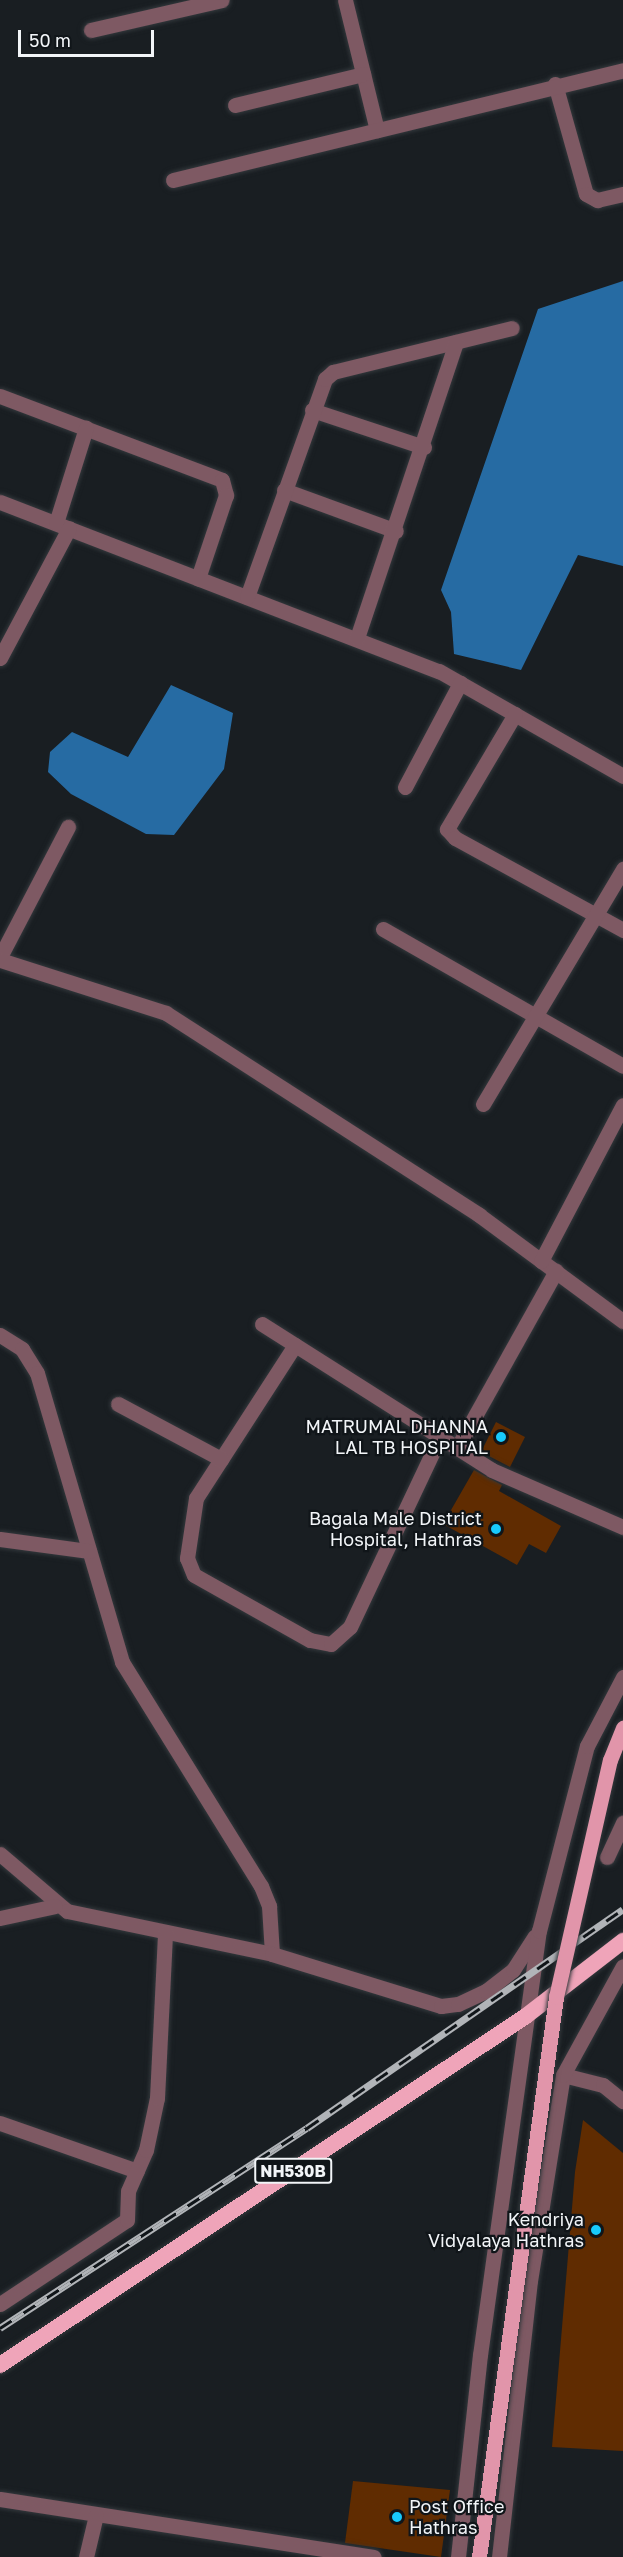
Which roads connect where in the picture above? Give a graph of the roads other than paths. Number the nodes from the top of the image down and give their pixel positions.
1 (222, 0) edge
2 (345, 0) edge
3 (91, 30) dead end
4 (623, 70) edge
5 (363, 74) junction
6 (555, 84) junction
7 (235, 105) dead end
8 (376, 130) junction
9 (173, 180) dead end
10 (623, 194) edge
11 (512, 328) dead end
12 (456, 342) junction
13 (0, 396) edge
14 (312, 410) junction
15 (86, 428) junction
16 (424, 447) junction
17 (284, 490) junction
18 (0, 502) edge
19 (63, 526) junction
20 (396, 531) junction
21 (198, 578) junction
22 (247, 597) junction
23 (357, 638) junction
24 (0, 658) edge
25 (460, 683) junction
26 (515, 714) junction
27 (623, 776) edge
28 (405, 787) dead end
29 (68, 827) dead end
30 (623, 869) edge
31 (596, 915) junction
32 (382, 929) dead end
33 (623, 930) edge
34 (0, 958) edge
35 (535, 1017) junction
36 (623, 1066) edge
37 (483, 1104) dead end
38 (623, 1105) edge
39 (542, 1261) junction
40 (556, 1271) junction
41 (623, 1321) edge
42 (262, 1324) dead end
43 (0, 1335) edge
44 (295, 1345) junction
45 (118, 1404) dead end
46 (440, 1437) junction
47 (458, 1449) junction
48 (221, 1459) junction
49 (623, 1527) edge
50 (0, 1539) edge
51 (89, 1551) junction
52 (623, 1677) edge
53 (623, 1727) edge
54 (623, 1823) edge
55 (0, 1854) edge
56 (607, 1857) dead end
57 (55, 1906) junction
58 (0, 1918) edge
59 (538, 1931) junction
60 (165, 1932) junction
61 (623, 1941) edge
62 (272, 1954) junction
63 (623, 1966) edge
64 (526, 2016) junction
65 (563, 2075) junction
66 (623, 2101) edge
67 (0, 2123) edge
68 (137, 2171) junction
69 (0, 2304) edge
70 (0, 2365) edge
71 (0, 2499) edge
72 (96, 2515) junction
73 (86, 2557) edge
74 (374, 2557) edge
75 (458, 2557) edge
76 (479, 2557) edge
77 (500, 2557) edge

1 - 3 street
2 - 5 street
4 - 6 street
5 - 7 street
5 - 8 street
6 - 8 street
6 - 10 street
8 - 9 street
11 - 12 street
12 - 14 street
12 - 16 street
13 - 15 street
14 - 16 street
14 - 17 street
15 - 19 street
15 - 21 street
16 - 20 street
17 - 20 street
17 - 22 street
18 - 19 street
19 - 21 street
19 - 24 street
20 - 23 street
21 - 22 street
22 - 23 street
23 - 25 street
25 - 26 street
25 - 28 street
26 - 27 street
26 - 31 street
29 - 34 street
30 - 31 street
31 - 33 street
31 - 35 street
32 - 35 street
34 - 39 street
35 - 36 street
35 - 37 street
38 - 39 street
39 - 40 street
40 - 41 street
40 - 47 street
42 - 44 street
43 - 51 street
44 - 46 street
44 - 48 street
45 - 48 street
46 - 47 street
46 - 48 street
47 - 49 street
50 - 51 street
51 - 62 street
52 - 59 street
53 - 76 main road, bridge
54 - 56 street
55 - 57 street
57 - 58 street
57 - 60 street
59 - 62 street
59 - 64 street
60 - 62 street
60 - 68 street
61 - 64 highway, NH530B
63 - 65 street
64 - 70 highway, NH530B
64 - 75 street
65 - 66 street
65 - 77 street
67 - 68 street
68 - 69 street
71 - 72 street
72 - 73 street
72 - 74 street

